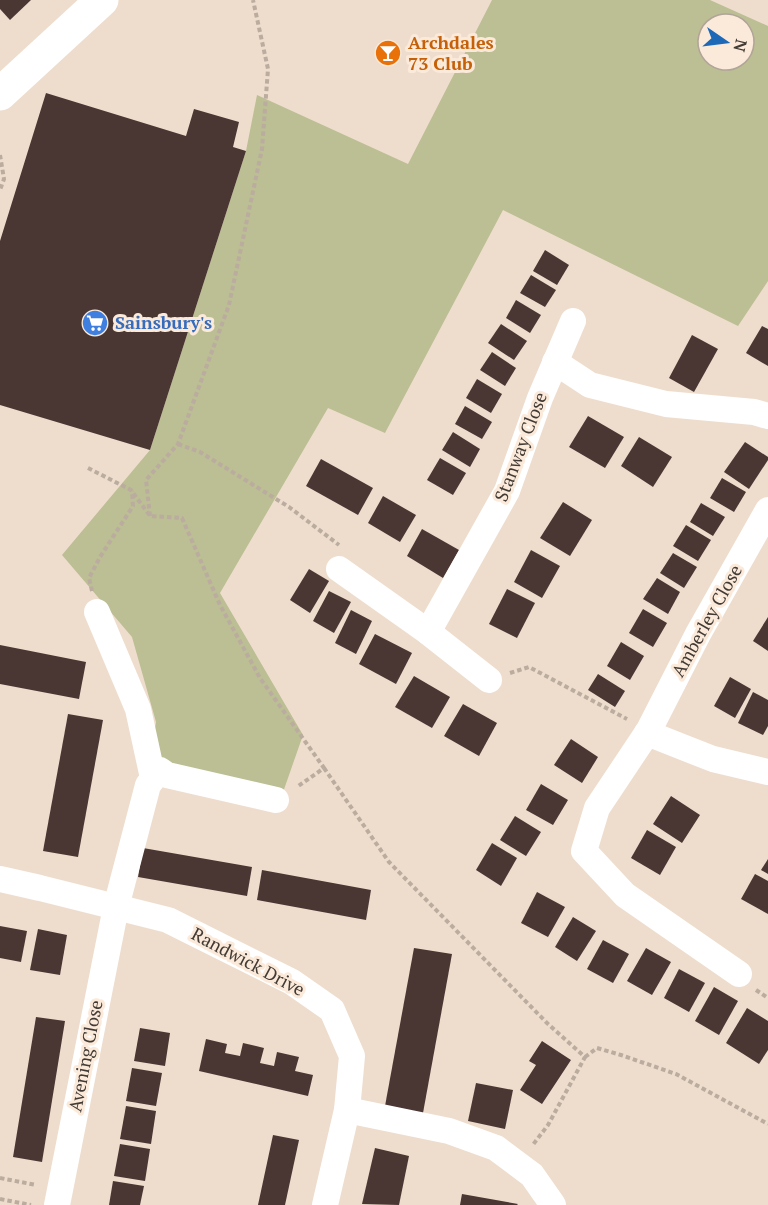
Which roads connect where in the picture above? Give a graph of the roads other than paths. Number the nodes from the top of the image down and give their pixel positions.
1 (102, 0) edge
2 (0, 94) edge
3 (573, 321) dead end
4 (555, 362) junction
5 (768, 416) edge
6 (768, 510) edge
7 (339, 569) road end
8 (97, 612) road end
9 (428, 632) junction
10 (489, 680) road end
11 (648, 732) junction
12 (768, 772) edge
13 (153, 778) junction
14 (276, 800) road end
15 (0, 879) edge
16 (116, 907) junction
17 (739, 974) dead end
18 (347, 1110) junction
19 (59, 1197) edge
20 (325, 1205) edge
21 (553, 1205) edge

1 - 2 street
3 - 4 street, Stanway Close
4 - 5 street
4 - 9 street, Stanway Close
6 - 11 street, Amberley Close
7 - 9 street
8 - 13 street
9 - 10 street
11 - 12 street
11 - 17 street, Amberley Close
13 - 14 street
13 - 16 street, Avening Close
15 - 16 street, Randwick Drive
16 - 18 street, Randwick Drive
16 - 19 street, Avening Close
18 - 20 street, Randwick Drive
18 - 21 street

